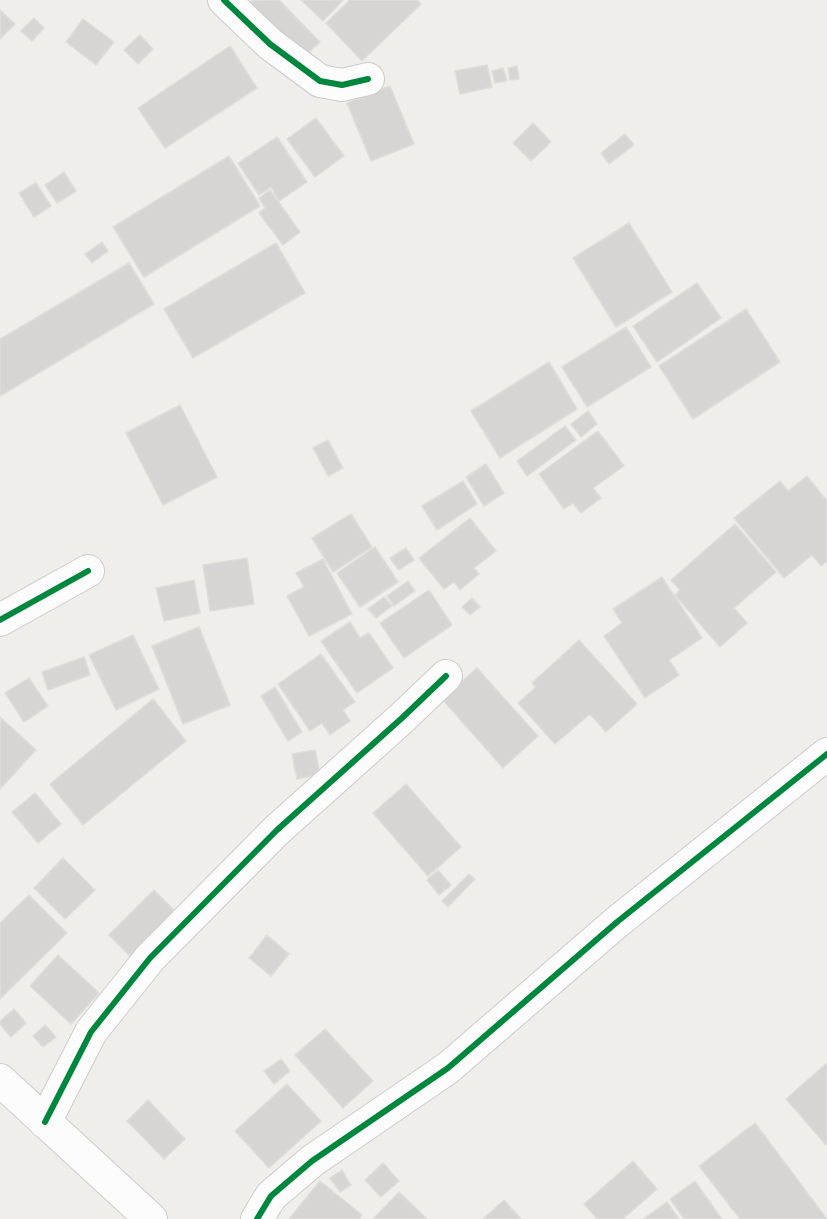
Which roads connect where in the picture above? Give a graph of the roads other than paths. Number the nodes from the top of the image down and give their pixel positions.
1 (224, 0) edge
2 (368, 79) dead end
3 (88, 571) dead end
4 (0, 620) edge
5 (446, 676) dead end
6 (827, 754) edge
7 (0, 1080) edge
8 (45, 1122) junction
9 (151, 1219) edge
10 (257, 1219) edge

1 - 2 street
3 - 4 street
5 - 8 street
6 - 10 street
7 - 8 street
8 - 9 street

